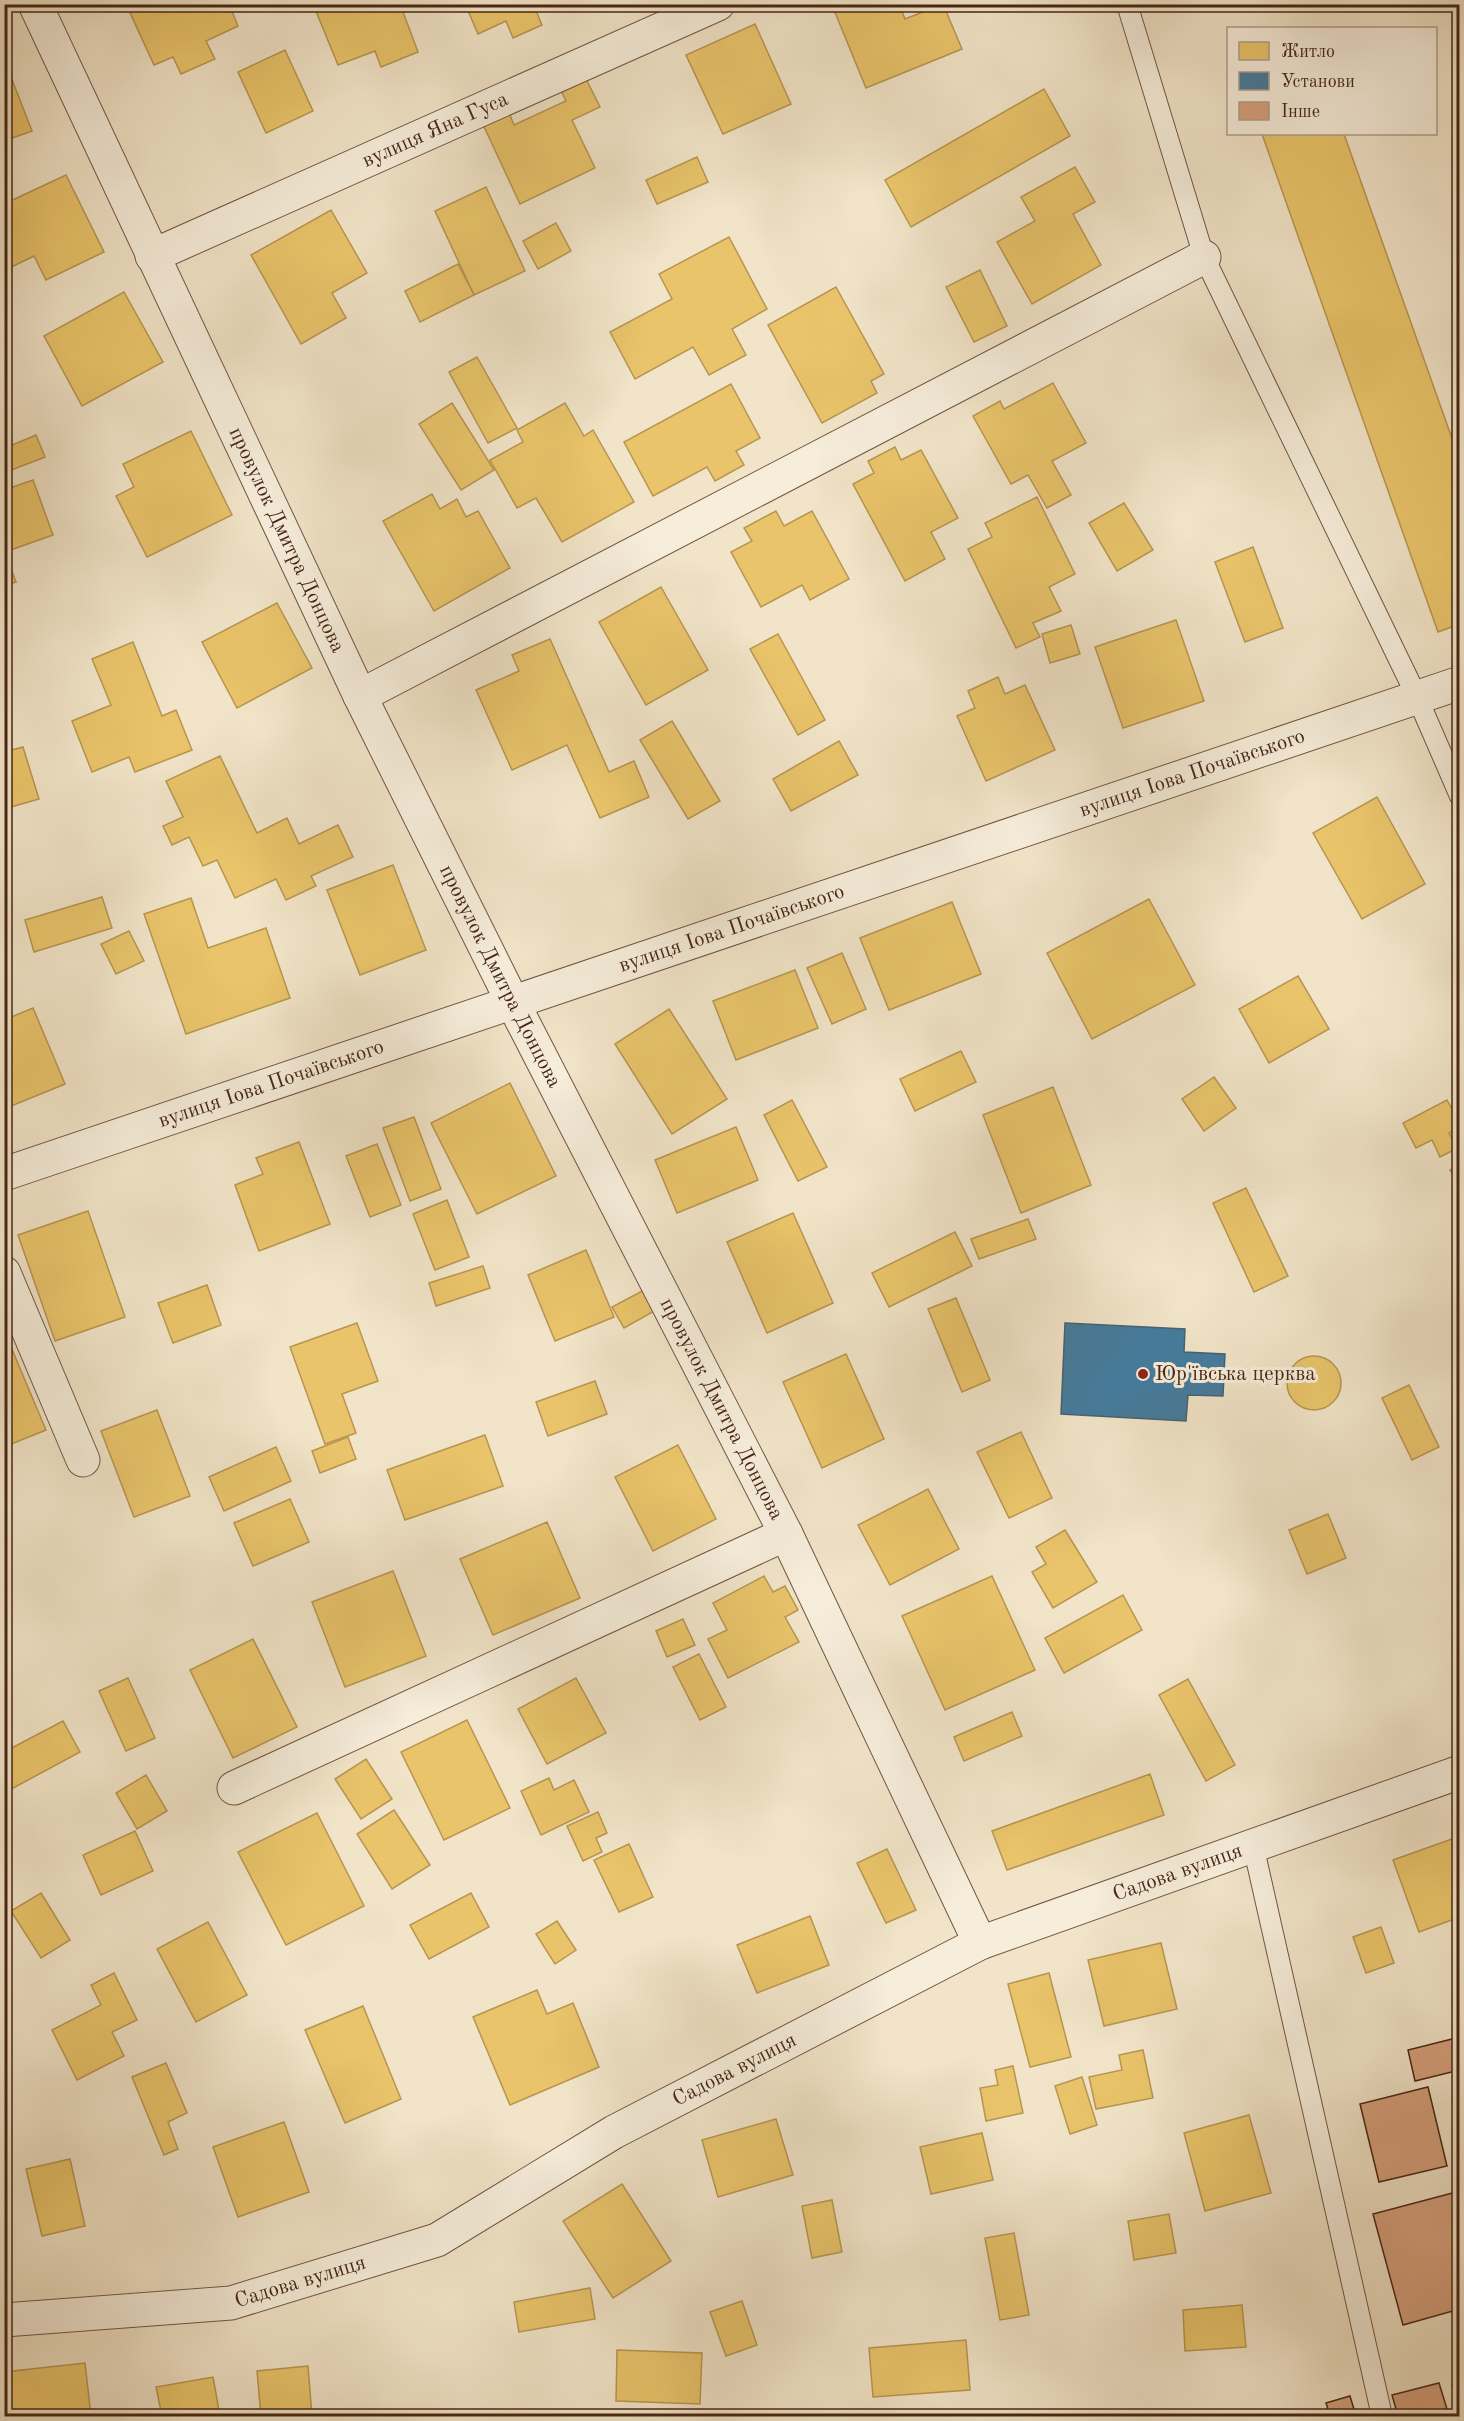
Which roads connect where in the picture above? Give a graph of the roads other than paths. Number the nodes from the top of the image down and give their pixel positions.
1 (35, 4) edge
2 (718, 4) edge
3 (1127, 4) edge
4 (152, 256) junction
5 (1204, 258) junction
6 (1460, 683) edge
7 (360, 696) junction
8 (1417, 697) junction
9 (1460, 796) edge
10 (513, 1003) junction
11 (4, 1174) edge
12 (4, 1273) edge
13 (83, 1460) dead end
14 (786, 1534) junction
15 (1460, 1772) edge
16 (234, 1788) dead end
17 (1253, 1845) junction
18 (980, 1942) junction
19 (4, 2320) edge
20 (1382, 2416) edge

1 - 4 street, провулок Дмитра Донцова
2 - 4 street, вулиця Яна Гуса
3 - 5 lane
4 - 7 street, провулок Дмитра Донцова
5 - 7 street
5 - 8 lane
6 - 8 street, вулиця Іова Почаївського
7 - 10 street, провулок Дмитра Донцова
8 - 9 lane
8 - 10 street, вулиця Іова Почаївського
10 - 11 street, вулиця Іова Почаївського
10 - 14 street, провулок Дмитра Донцова
12 - 13 street
14 - 16 street
14 - 18 street, провулок Дмитра Донцова
15 - 17 street, Садова вулиця
17 - 18 street, Садова вулиця
17 - 20 lane
18 - 19 street, Садова вулиця

